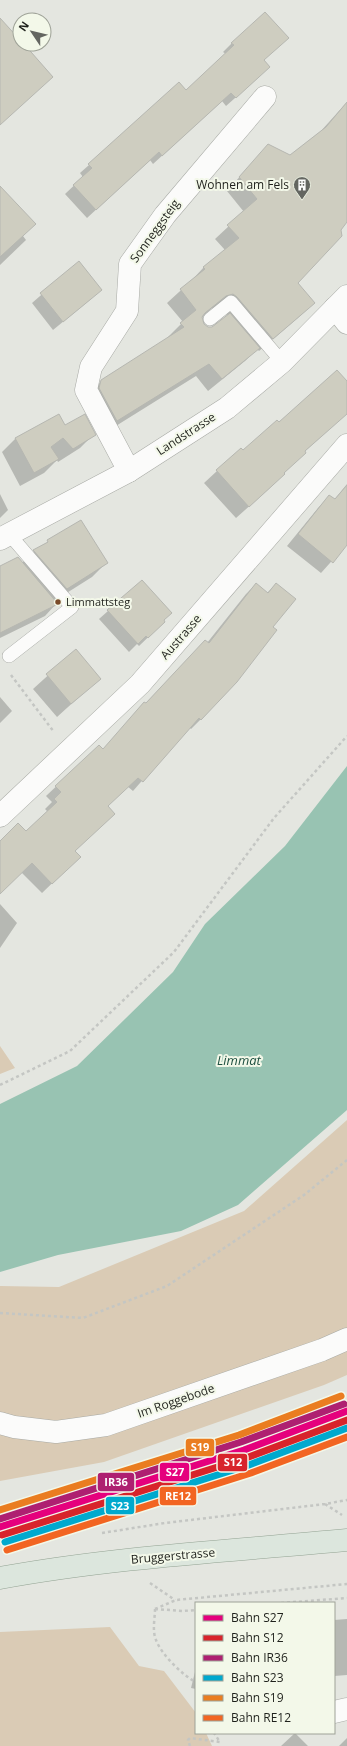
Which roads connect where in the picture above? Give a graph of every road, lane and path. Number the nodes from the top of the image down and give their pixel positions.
1 (265, 97) dead end
2 (343, 309) edge
3 (210, 319) dead end
4 (282, 362) junction
5 (347, 445) edge
6 (129, 471) junction
7 (5, 536) edge
8 (9, 656) dead end
9 (9, 672) dead end
10 (347, 736) edge
11 (68, 751) junction
12 (0, 816) edge
13 (0, 1085) edge
14 (347, 1160) edge
15 (0, 1313) edge
16 (347, 1339) edge
17 (0, 1423) edge
18 (347, 1500) edge
19 (325, 1504) junction
20 (347, 1519) edge
21 (102, 1533) dead end
22 (347, 1540) edge
23 (0, 1578) edge
24 (347, 1584) edge
25 (347, 1598) edge
26 (294, 1602) edge
27 (155, 1609) junction
28 (195, 1610) edge
29 (195, 1682) edge
30 (347, 1710) edge
31 (335, 1712) edge
32 (215, 1734) edge
33 (220, 1742) junction
34 (190, 1746) edge
35 (221, 1746) edge

1 - 6 street, Sonneggsteig
2 - 4 street, Landstrasse
3 - 4 lane
4 - 6 street, Landstrasse
5 - 11 street, Austrasse
6 - 7 street, Landstrasse
7 - 8 lane
9 - 11 path
10 - 13 path
11 - 12 street, Austrasse
14 - 15 path
16 - 17 street, Im Roggebode
18 - 19 path
19 - 20 path
19 - 21 path
22 - 23 main road, Bruggerstrasse
24 - 27 path
25 - 26 path
27 - 28 path
27 - 29 path
30 - 31 street
32 - 33 path
33 - 34 path
33 - 35 path

